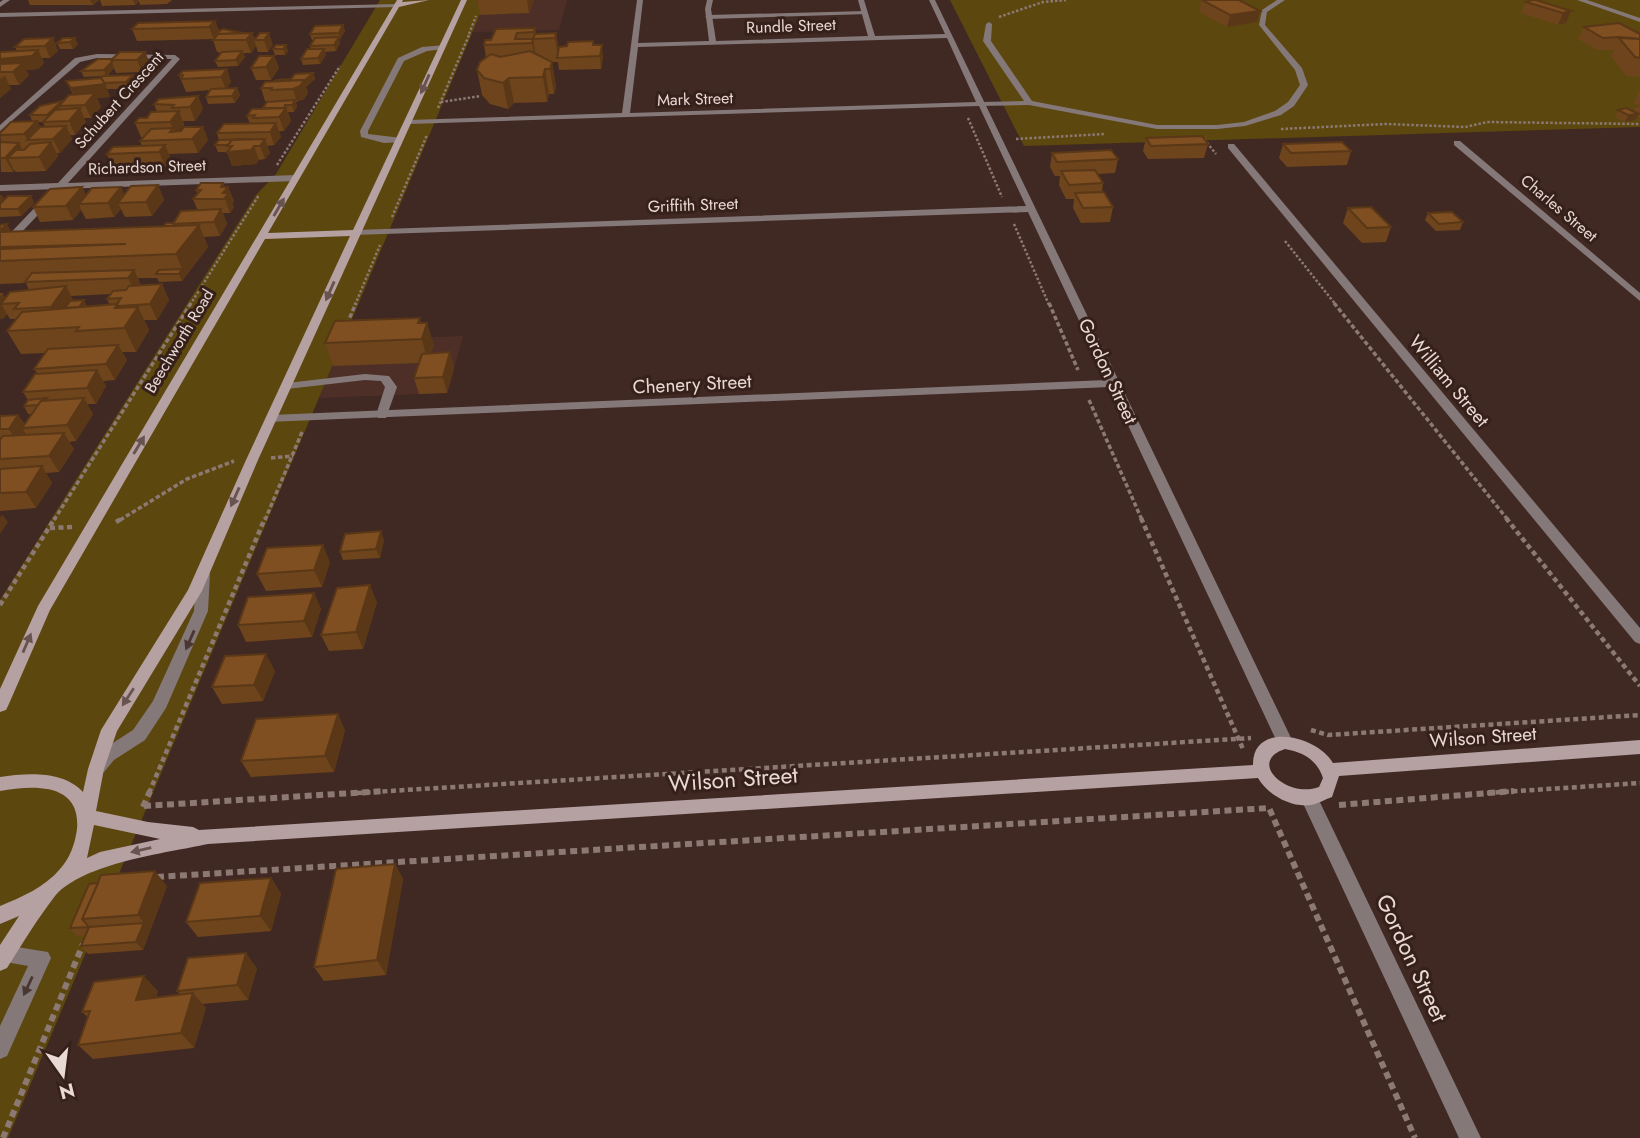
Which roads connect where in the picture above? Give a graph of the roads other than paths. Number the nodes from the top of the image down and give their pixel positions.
1 (7, 0) edge
2 (201, 0) edge
3 (426, 0) edge
4 (464, 0) edge
5 (640, 0) edge
6 (710, 0) edge
7 (861, 0) edge
8 (932, 0) edge
9 (1282, 0) edge
10 (1580, 0) edge
11 (399, 2) edge
12 (0, 5) edge
13 (191, 10) junction
14 (866, 13) junction
15 (0, 15) edge
16 (708, 17) junction
17 (1640, 20) edge
18 (989, 24) road end
19 (949, 36) junction
20 (872, 38) junction
21 (713, 43) junction
22 (634, 45) junction
23 (442, 47) junction
24 (1029, 103) junction
25 (981, 104) junction
26 (626, 115) junction
27 (409, 122) junction
28 (0, 129) edge
29 (1220, 130) junction
30 (399, 140) junction
31 (1457, 143) dead end
32 (296, 178) junction
33 (60, 186) junction
34 (0, 188) edge
35 (1031, 209) junction
36 (357, 233) junction
37 (263, 236) junction
38 (0, 250) edge
39 (1640, 298) edge
40 (1113, 383) junction
41 (288, 386) junction
42 (382, 415) junction
43 (271, 419) junction
44 (203, 574) junction
45 (1640, 638) edge
46 (0, 706) edge
47 (1282, 737) junction
48 (1640, 747) edge
49 (96, 769) junction
50 (1329, 769) junction
51 (1261, 771) junction
52 (0, 784) edge
53 (1312, 804) junction
54 (88, 813) junction
55 (208, 836) junction
56 (64, 878) junction
57 (0, 915) edge
58 (2, 958) edge
59 (0, 1049) edge
60 (1470, 1138) edge

1 - 12 street
2 - 13 street
3 - 11 main road
4 - 23 main road
5 - 22 street
6 - 16 street
7 - 14 street
8 - 19 street, Gordon Street
9 - 29 street, Mark Street
10 - 17 street
11 - 13 street
11 - 32 main road, Beechworth Road
13 - 15 street
14 - 16 street
14 - 20 street
16 - 21 street
18 - 24 street
19 - 20 street, Rundle Street
19 - 25 street, Gordon Street
20 - 21 street, Rundle Street
21 - 22 street, Rundle Street
22 - 26 street
23 -> 27 main road
23 - 30 street
24 - 25 street, Mark Street
24 - 29 street, Mark Street
25 - 26 street, Mark Street
25 - 35 street, Gordon Street
26 - 27 street, Mark Street
27 - 30 main road
28 - 33 street, Schubert Crescent
29 - 45 street, William Street
30 - 36 main road
31 - 39 street, Charles Street
32 - 33 street, Richardson Street
37 -> 32 main road, Beechworth Road
33 - 34 street, Richardson Street
33 - 38 street
35 - 36 street, Griffith Street
35 - 40 street, Gordon Street
36 - 37 main road
36 -> 41 main road
46 -> 37 main road, Beechworth Road
40 - 42 street, Chenery Street
40 - 47 street, Gordon Street
41 - 42 street
41 - 43 main road
42 - 43 street, Chenery Street
43 -> 44 main road
44 -> 49 main road
44 -> 49 street
47 - 50 main road
47 - 51 main road
48 - 50 main road, Wilson Street
49 - 54 main road
50 - 53 main road
51 - 53 main road
51 - 55 main road, Wilson Street
52 - 54 main road
53 - 60 street, Gordon Street
54 - 55 main road, Wilson Street
54 - 56 main road
55 -> 56 main road, Wilson Street
56 - 57 main road
56 - 58 main road
58 -> 59 street

